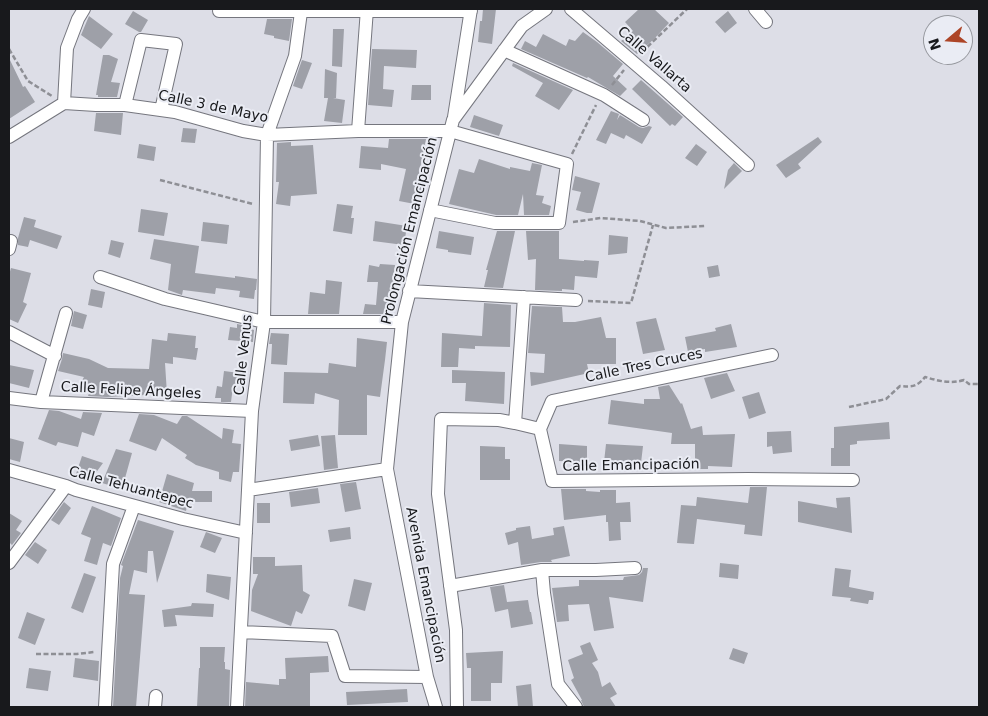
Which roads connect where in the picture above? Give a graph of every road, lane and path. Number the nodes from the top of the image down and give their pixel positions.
1 (84, 9) edge
2 (367, 9) edge
3 (546, 9) edge
4 (571, 9) edge
5 (687, 9) edge
6 (756, 9) edge
7 (471, 10) edge
8 (219, 11) dead end
9 (300, 12) junction
10 (766, 22) dead end
11 (9, 49) edge
12 (504, 50) junction
13 (632, 61) junction
14 (604, 94) junction
15 (64, 103) junction
16 (125, 105) junction
17 (161, 110) junction
18 (644, 120) dead end
19 (452, 125) junction
20 (358, 131) junction
21 (267, 134) junction
22 (9, 137) edge
23 (567, 164) junction
24 (748, 165) dead end
25 (160, 180) dead end
26 (266, 207) junction
27 (430, 210) junction
28 (559, 224) junction
29 (653, 225) junction
30 (706, 226) dead end
31 (100, 277) dead end
32 (409, 291) junction
33 (524, 297) junction
34 (576, 300) joint
35 (66, 314) dead end
36 (264, 322) junction
37 (402, 322) junction
38 (9, 332) edge
39 (772, 355) dead end
40 (55, 356) junction
41 (979, 384) edge
42 (9, 398) edge
43 (41, 402) junction
44 (849, 407) dead end
45 (252, 411) junction
46 (515, 423) junction
47 (540, 429) junction
48 (387, 468) junction
49 (9, 470) edge
50 (853, 480) dead end
51 (66, 486) junction
52 (248, 490) junction
53 (134, 506) junction
54 (246, 533) junction
55 (9, 563) edge
56 (635, 568) dead end
57 (542, 570) junction
58 (450, 586) junction
59 (241, 632) junction
60 (108, 650) junction
61 (36, 654) dead end
62 (427, 677) junction
63 (105, 707) edge
64 (237, 707) edge
65 (436, 707) edge
66 (457, 707) edge
67 (576, 707) edge

1 - 15 street
2 - 7 street
2 - 9 street
2 - 20 street
3 - 12 street, Prolongación Emancipación
4 - 13 street, Calle Vallarta
5 - 13 path
6 - 10 street
7 - 19 street, Prolongación Emancipación
8 - 9 street
9 - 21 street, Calle Venus
11 - 15 path
12 - 14 street
12 - 19 street, Prolongación Emancipación
13 - 14 path
13 - 24 street, Calle Vallarta
14 - 18 street
14 - 23 path
15 - 16 street, Calle 3 de Mayo
15 - 22 street
16 - 17 street, Calle 3 de Mayo
16 - 17 street
17 - 21 street, Calle 3 de Mayo
19 - 20 street, Calle 3 de Mayo
19 - 23 street, Calle 3 de Mayo
19 - 27 street, Prolongación Emancipación
20 - 21 street, Calle 3 de Mayo
21 - 26 street, Calle Venus
23 - 28 street
25 - 26 path
26 - 36 street, Calle Venus
27 - 28 street
27 - 32 street, Prolongación Emancipación
28 - 29 path
29 - 30 path
29 - 34 path
31 - 36 street
32 - 33 street
32 - 37 street, Prolongación Emancipación
33 - 34 street
33 - 46 street
35 - 40 street
36 - 37 street
36 - 45 street, Calle Venus
37 - 48 street, Prolongación Emancipación
38 - 40 street
39 - 47 street, Calle Tres Cruces
40 - 43 street
41 - 44 path
42 - 43 street, Calle Felipe Ángeles
43 - 45 street, Calle Felipe Ángeles
45 - 52 street, Calle Venus
46 - 47 street
46 - 58 street
47 - 50 street, Calle Emancipación
48 - 52 street
48 - 62 street, Avenida Emancipación
49 - 51 street, Calle Tehuantepec
51 - 53 street, Calle Tehuantepec
51 - 55 street
52 - 54 street, Calle Venus
53 - 54 street, Calle Tehuantepec
53 - 60 street
54 - 59 street, Calle Venus
56 - 57 street
57 - 58 street
57 - 67 street
58 - 66 street
59 - 62 street
59 - 64 street, Calle Venus
60 - 61 path
60 - 63 street
62 - 65 street, Avenida Emancipación

